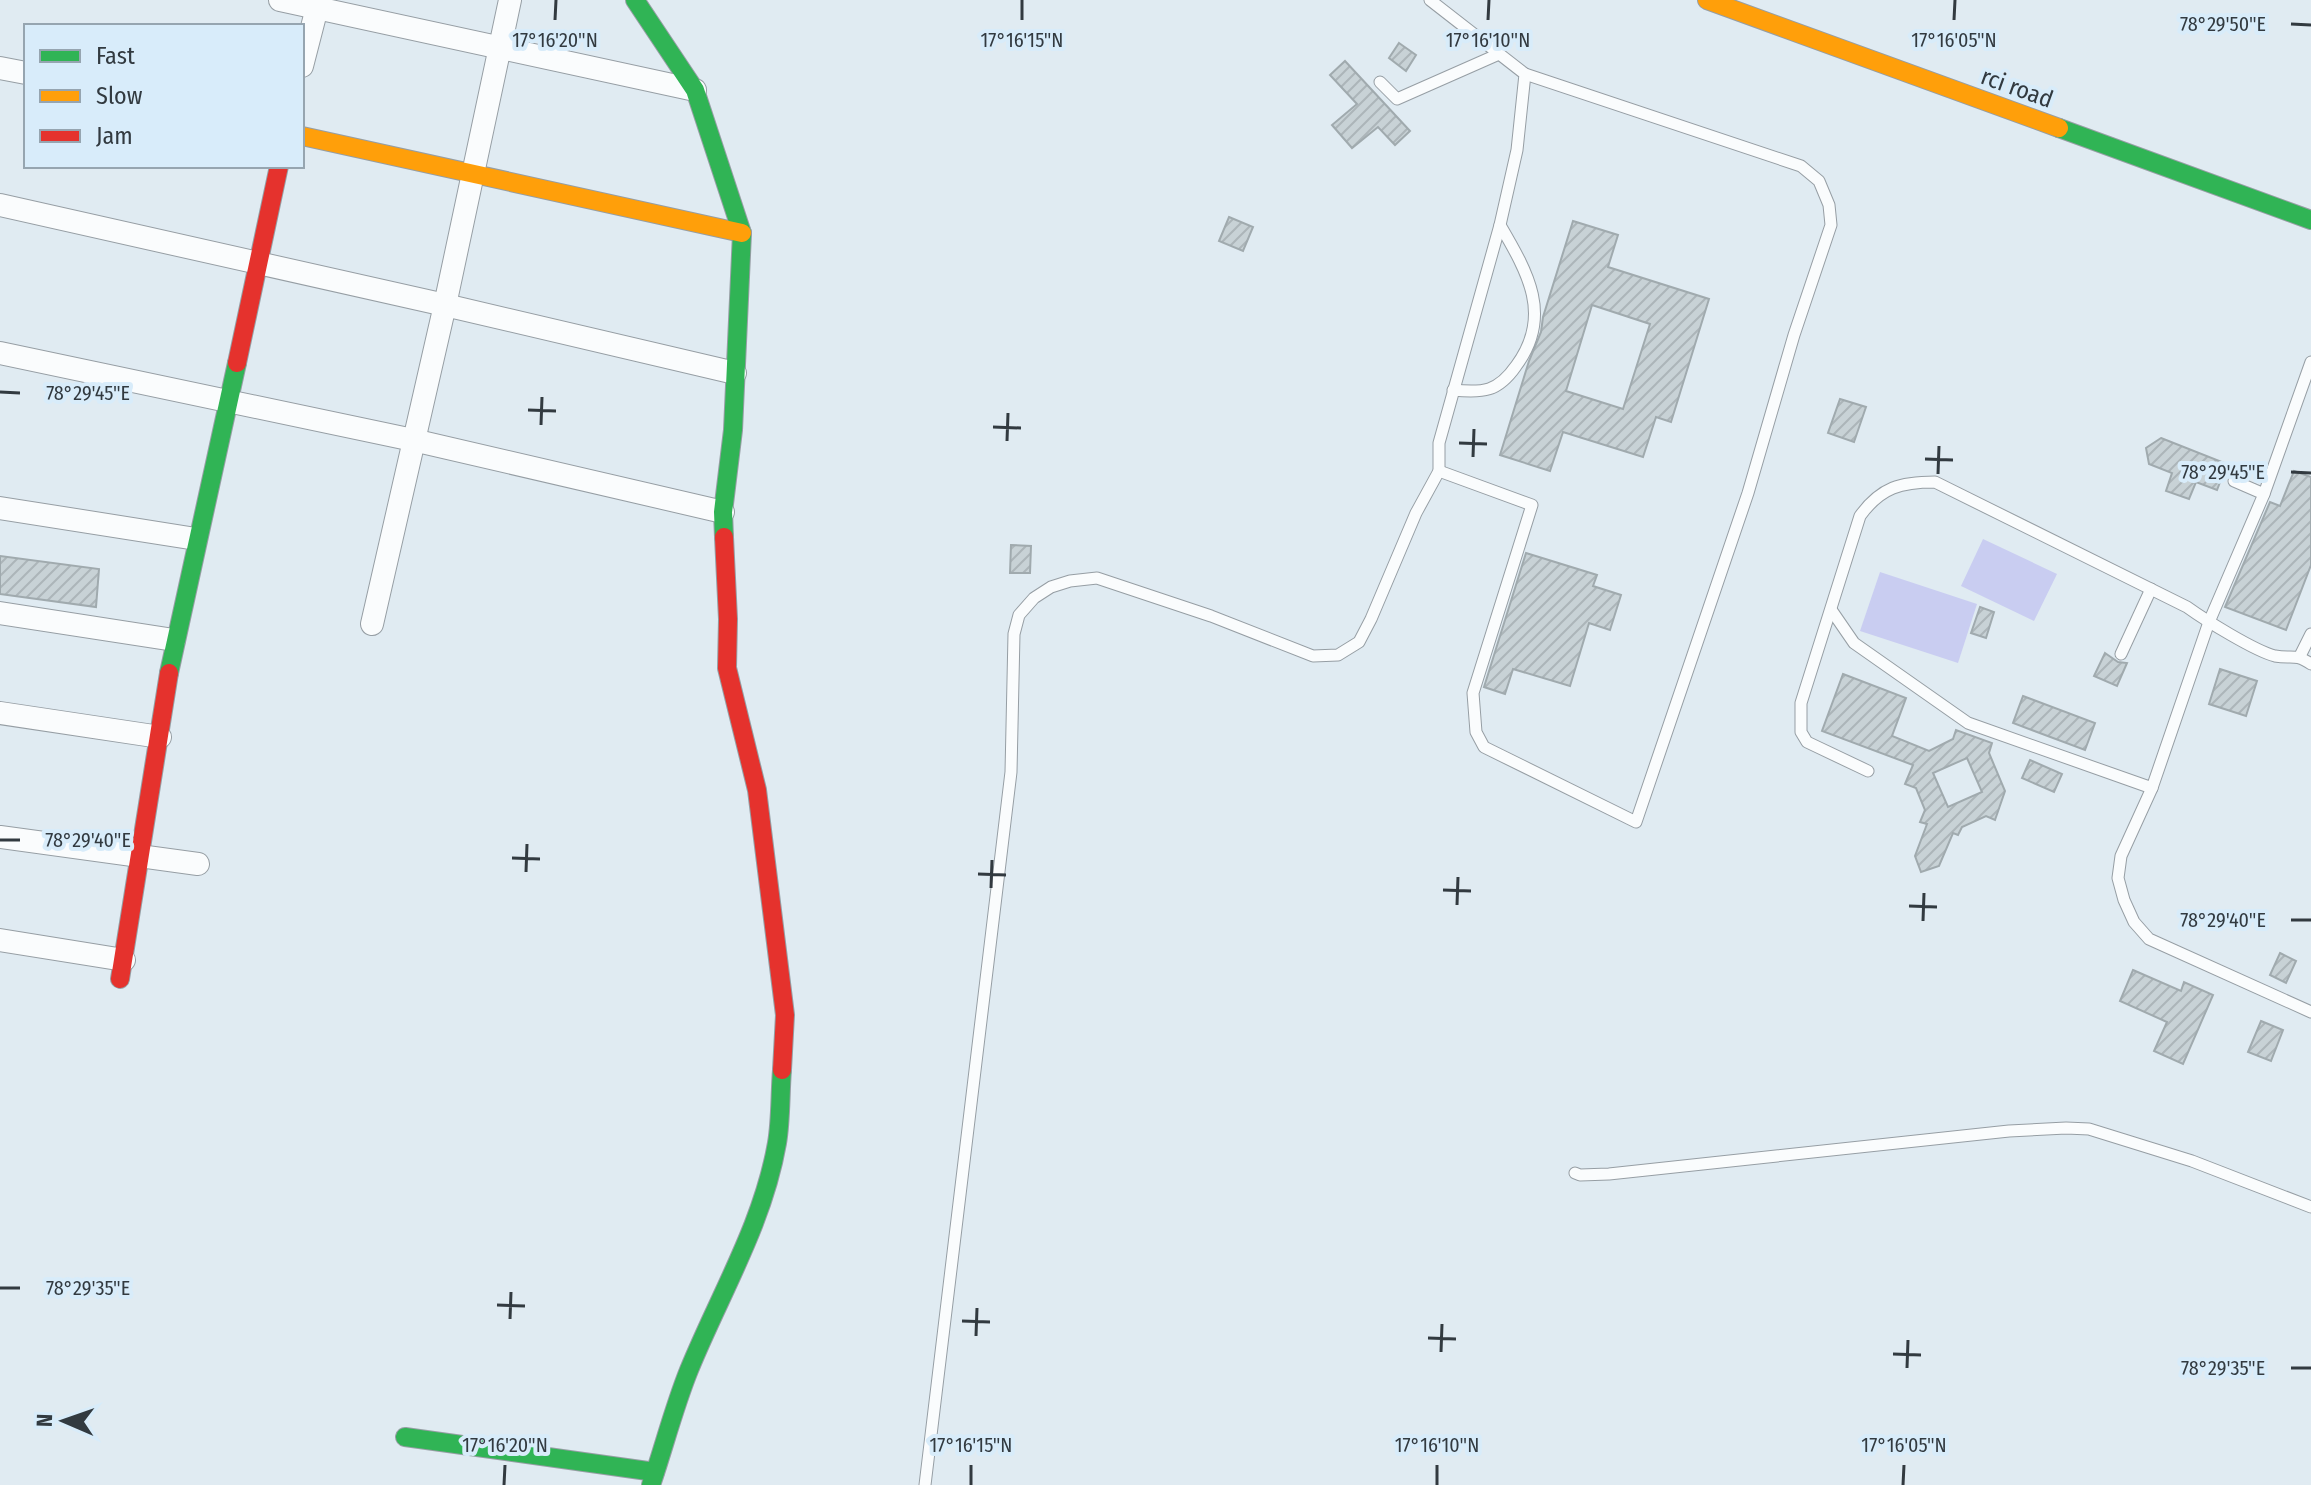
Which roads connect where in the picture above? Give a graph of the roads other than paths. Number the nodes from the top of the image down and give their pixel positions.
1 (280, 0) edge
2 (510, 0) edge
3 (635, 0) edge
4 (1430, 0) edge
5 (1707, 0) edge
6 (318, 4) edge
7 (500, 47) junction
8 (1499, 54) junction
9 (304, 58) edge
10 (0, 68) edge
11 (24, 73) edge
12 (1525, 74) junction
13 (1380, 82) dead end
14 (695, 90) junction
15 (304, 136) edge
16 (279, 168) edge
17 (473, 172) junction
18 (0, 205) edge
19 (2311, 220) edge
20 (1500, 225) junction
21 (742, 233) junction
22 (260, 264) junction
23 (445, 305) junction
24 (0, 353) edge
25 (2311, 362) edge
26 (735, 373) junction
27 (1453, 390) junction
28 (227, 401) junction
29 (413, 440) junction
30 (1439, 471) junction
31 (2234, 481) dead end
32 (2264, 494) junction
33 (0, 508) edge
34 (723, 512) junction
35 (196, 539) junction
36 (2151, 589) junction
37 (1832, 611) junction
38 (0, 613) edge
39 (2209, 622) junction
40 (372, 624) dead end
41 (2311, 634) edge
42 (174, 640) junction
43 (2121, 654) dead end
44 (2300, 656) junction
45 (2311, 664) edge
46 (0, 713) edge
47 (160, 737) junction
48 (1868, 771) dead end
49 (2152, 788) junction
50 (0, 837) edge
51 (139, 856) junction
52 (198, 864) dead end
53 (0, 940) edge
54 (122, 969) joint
55 (2311, 1012) edge
56 (1575, 1173) dead end
57 (2311, 1207) edge
58 (405, 1437) dead end
59 (653, 1479) edge
60 (925, 1485) edge

1 - 6 street
2 - 7 street
3 - 14 street
4 - 8 lane
5 - 19 street, rci road
6 - 7 street
6 - 9 street
7 - 14 street
7 - 17 street
8 - 12 lane
8 - 13 lane
10 - 11 street
12 - 20 lane
12 - 30 lane
14 - 21 street
15 - 17 street
16 - 22 street
17 - 21 street
17 - 23 street
18 - 22 street
20 - 27 lane
20 - 27 lane
21 - 26 street
22 - 23 street
22 - 28 street
23 - 26 street
23 - 29 street
24 - 28 street
25 - 32 lane
26 - 34 street
27 - 30 lane
28 - 29 street
28 - 35 street
29 - 34 street
29 - 40 street
30 - 60 lane
31 - 32 lane
32 - 39 lane
33 - 35 street
34 - 59 street
35 - 42 street
36 - 37 lane
36 - 39 lane
36 - 43 lane
37 - 48 lane
37 - 49 lane
38 - 42 street
39 - 44 lane
39 - 49 lane
41 - 44 lane
42 - 47 street
44 - 45 lane
46 - 47 street
47 - 51 street
49 - 55 lane
50 - 51 street
51 - 52 street
51 - 54 street
53 - 54 street
56 - 57 lane
58 - 59 street

